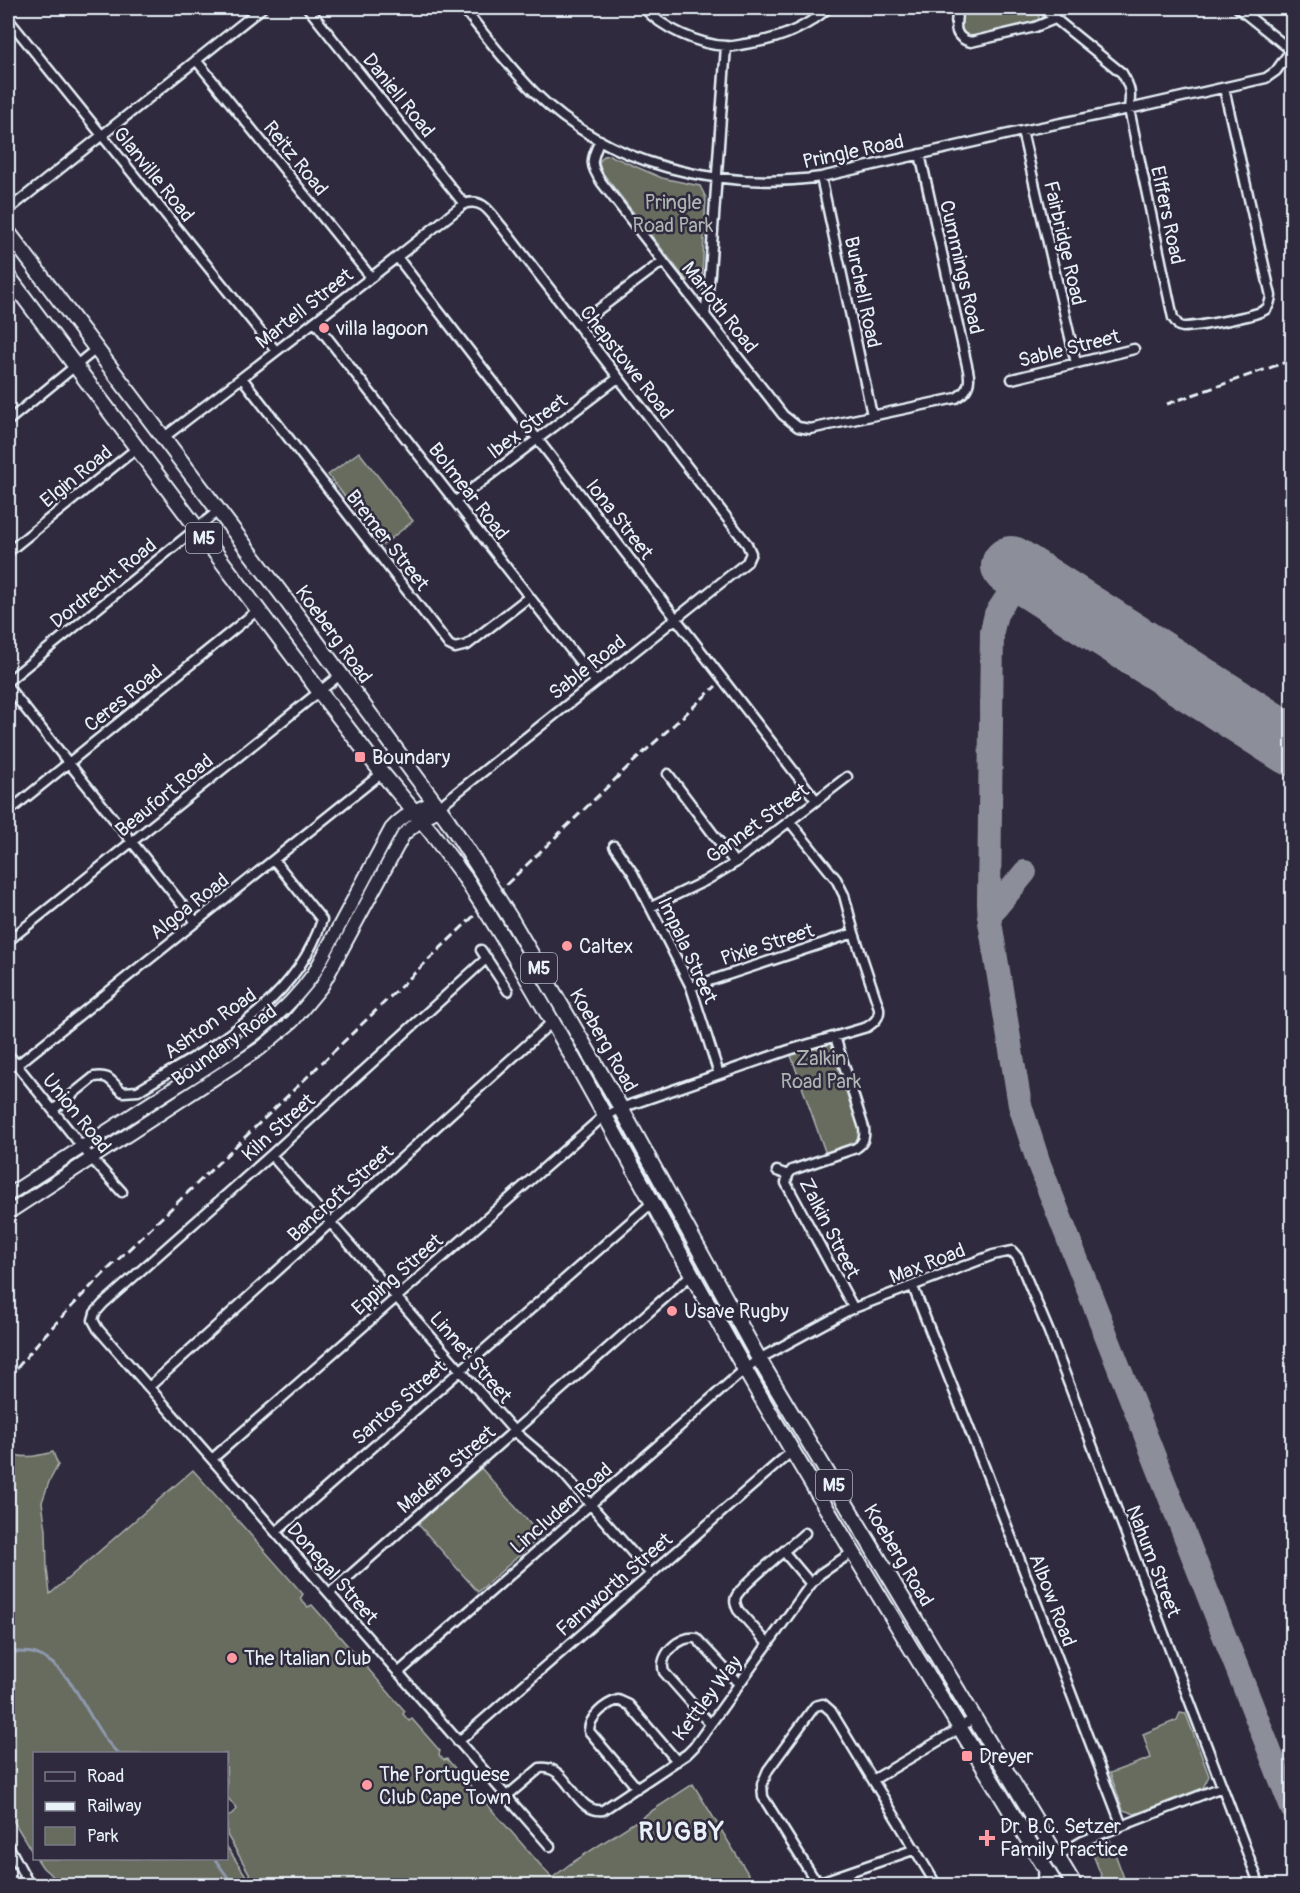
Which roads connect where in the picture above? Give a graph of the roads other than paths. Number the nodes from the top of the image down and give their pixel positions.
1 (261, 8) edge
2 (308, 8) edge
3 (464, 8) edge
4 (644, 8) edge
5 (828, 8) edge
6 (958, 8) edge
7 (1042, 8) edge
8 (1238, 8) edge
9 (8, 19) edge
10 (1055, 19) junction
11 (726, 46) junction
12 (1292, 51) edge
13 (196, 60) junction
14 (1224, 88) junction
15 (1129, 110) junction
16 (1022, 130) junction
17 (101, 135) junction
18 (600, 140) junction
19 (920, 154) junction
20 (821, 177) junction
21 (717, 178) junction
22 (464, 204) junction
23 (8, 210) edge
24 (8, 232) edge
25 (397, 257) junction
26 (663, 261) junction
27 (370, 276) junction
28 (10, 283) edge
29 (705, 316) junction
30 (315, 322) junction
31 (578, 325) junction
32 (96, 349) junction
33 (1134, 349) dead end
34 (276, 351) junction
35 (1076, 363) junction
36 (75, 365) junction
37 (242, 378) junction
38 (618, 378) junction
39 (1012, 380) dead end
40 (872, 415) junction
41 (8, 421) edge
42 (163, 438) junction
43 (537, 438) junction
44 (137, 448) junction
45 (456, 501) junction
46 (218, 511) junction
47 (197, 529) junction
48 (8, 552) edge
49 (749, 558) joint
50 (529, 597) junction
51 (259, 609) junction
52 (676, 619) junction
53 (340, 675) junction
54 (8, 681) edge
55 (595, 681) junction
56 (8, 687) edge
57 (319, 691) junction
58 (69, 762) junction
59 (382, 772) junction
60 (668, 774) dead end
61 (847, 777) dead end
62 (816, 800) junction
63 (440, 804) junction
64 (8, 812) edge
65 (417, 815) junction
66 (790, 822) junction
67 (131, 842) junction
68 (614, 846) dead end
69 (274, 860) junction
70 (735, 863) junction
71 (651, 907) junction
72 (196, 922) junction
73 (854, 933) junction
74 (8, 941) edge
75 (481, 950) dead end
76 (487, 958) junction
77 (691, 987) junction
78 (508, 991) dead end
79 (552, 1022) junction
80 (835, 1037) junction
81 (8, 1054) edge
82 (17, 1065) junction
83 (719, 1074) junction
84 (621, 1108) junction
85 (53, 1110) junction
86 (605, 1116) junction
87 (82, 1147) junction
88 (271, 1155) junction
89 (91, 1158) junction
90 (777, 1171) dead end
91 (788, 1175) junction
92 (122, 1192) dead end
93 (8, 1195) edge
94 (653, 1202) junction
95 (8, 1213) edge
96 (331, 1223) junction
97 (1012, 1251) joint
98 (692, 1274) junction
99 (913, 1287) junction
100 (396, 1296) junction
101 (854, 1309) junction
102 (93, 1320) joint
103 (759, 1359) junction
104 (745, 1369) junction
105 (461, 1370) junction
106 (149, 1387) junction
107 (514, 1431) junction
108 (792, 1451) junction
109 (212, 1459) junction
110 (590, 1504) junction
111 (276, 1532) junction
112 (805, 1533) dead end
113 (854, 1551) junction
114 (784, 1552) junction
115 (651, 1574) junction
116 (811, 1584) junction
117 (330, 1593) junction
118 (768, 1644) junction
119 (398, 1673) junction
120 (739, 1684) junction
121 (974, 1718) junction
122 (710, 1724) junction
123 (960, 1727) junction
124 (458, 1742) junction
125 (676, 1761) junction
126 (873, 1780) junction
127 (1222, 1787) junction
128 (637, 1788) junction
129 (508, 1796) junction
130 (1122, 1826) junction
131 (8, 1845) edge
132 (550, 1846) dead end
133 (916, 1849) junction
134 (1057, 1856) junction
135 (1044, 1865) junction
136 (30, 1886) edge
137 (938, 1886) edge
138 (1038, 1886) edge
139 (1056, 1886) edge
140 (1075, 1886) edge
141 (1260, 1886) edge

1 - 13 street
2 - 22 street, Daniell Road
3 - 18 street, Pringle Road
4 - 11 street
5 - 11 street
6 - 10 street
7 - 10 street, Elffers Road
8 - 12 street
9 - 17 street, Glanville Road
10 - 15 street, Elffers Road
11 - 21 street
12 - 14 street, Pringle Road
13 - 17 street
13 - 27 street, Reitz Road
14 - 15 street, Pringle Road
14 - 15 street, Elffers Road
15 - 16 street, Pringle Road
16 - 19 street, Pringle Road
16 - 35 street, Fairbridge Road
17 - 23 street
17 - 34 street, Glanville Road
18 - 21 street, Pringle Road
18 - 26 street, Marloth Road
19 - 20 street, Pringle Road
19 - 40 street, Cummings Road
20 - 21 street, Pringle Road
20 - 40 street, Burchell Road
21 - 29 street
22 - 25 street, Martell Street
22 - 31 street, Chepstowe Road
24 - 32 main road, Koeberg Road / M5
25 - 27 street, Martell Street
25 - 43 street, Iona Street
26 - 29 street, Marloth Road
26 - 31 street
27 - 30 street, Martell Street
28 - 36 main road, Koeberg Road / M5
29 - 40 street, Marloth Road
30 - 34 street, Martell Street
30 - 45 street, Bolmear Road
31 - 38 street, Chepstowe Road
32 - 36 street
32 - 42 main road, Koeberg Road / M5
33 - 35 street, Sable Street
34 - 37 street, Martell Street
35 - 39 street, Sable Street
36 - 41 street
36 - 44 main road, Koeberg Road / M5
37 - 42 street, Martell Street
37 - 50 street, Bremer Street
38 - 43 street, Ibex Street
38 - 49 street, Chepstowe Road
42 - 46 main road, Koeberg Road / M5
43 - 45 street, Ibex Street
43 - 52 street, Iona Street
44 - 47 main road, Koeberg Road / M5
44 - 48 street, Elgin Road
45 - 50 street, Bolmear Road
46 - 47 street, Dordrecht Road
46 - 53 main road, Koeberg Road / M5
47 - 51 main road, Koeberg Road / M5
47 - 54 street, Dordrecht Road
49 - 52 street, Sable Road
50 - 55 street, Bolmear Road
51 - 57 main road, Koeberg Road / M5
51 - 58 street, Ceres Road
52 - 55 street, Sable Road
52 - 62 street, Iona Street
53 - 57 street, Beaufort Road
53 - 63 main road, Koeberg Road / M5
55 - 63 street, Sable Road
56 - 58 street
57 - 59 main road, Koeberg Road / M5
57 - 67 street, Beaufort Road
58 - 64 street, Ceres Road
58 - 67 street
59 - 65 main road, Koeberg Road / M5
59 - 69 street, Algoa Road
60 - 70 street
61 - 62 street, Gannet Street
62 - 66 street, Gannet Street
63 - 65 main road
63 - 84 main road, Koeberg Road / M5, bridge
65 - 79 main road, Koeberg Road / M5, bridge
65 - 87 main road, Boundary Road
65 - 89 main road, Boundary Road
66 - 70 street, Gannet Street
66 - 73 street
67 - 72 street
67 - 74 street, Beaufort Road
68 - 71 street, Impala Street
69 - 72 street, Algoa Road
69 - 85 street, Ashton Road
70 - 71 street, Gannet Street
71 - 77 street, Impala Street
72 - 82 street, Algoa Road
73 - 77 street, Pixie Street
73 - 80 street, Epping Street
75 - 76 street
76 - 78 street
76 - 88 street, Kiln Street
77 - 83 street, Impala Street
79 - 86 main road, Koeberg Road / M5
79 - 96 street, Bancroft Street
80 - 83 street, Epping Street
80 - 91 street, Zalkin Street
81 - 82 street, Union Road
82 - 85 street, Union Road
83 - 84 street, Epping Street
84 - 86 street, Epping Street
84 - 103 main road, Koeberg Road / M5
85 - 87 street, Union Road
86 - 94 main road, Koeberg Road / M5
86 - 100 street, Epping Street
87 - 89 street, Union Road
87 - 93 main road, Boundary Road
88 - 96 street, Linnet Street
88 - 102 street, Kiln Street
89 - 92 street, Union Road
89 - 95 main road, Boundary Road
90 - 91 street
91 - 101 street, Zalkin Street
94 - 98 main road, Koeberg Road / M5
94 - 105 street, Santos Street
96 - 100 street, Linnet Street
96 - 106 street, Bancroft Street
97 - 99 street, Max Road
97 - 127 street, Nahum Street
98 - 104 main road, Koeberg Road / M5
98 - 107 street, Madeira Street
99 - 101 street, Max Road
99 - 130 street, Albow Road
100 - 105 street, Linnet Street
100 - 109 street, Epping Street
101 - 103 street, Max Road
102 - 106 street, Donegal Street
103 - 104 street, Lincluden Road
103 - 121 main road, Koeberg Road / M5
104 - 108 main road, Koeberg Road / M5
104 - 110 street, Lincluden Road
105 - 107 street, Linnet Street
105 - 111 street, Santos Street
106 - 109 street, Donegal Street
107 - 110 street, Linnet Street
107 - 117 street, Madeira Street
108 - 113 main road, Koeberg Road / M5
108 - 115 street, Farnworth Street
109 - 111 street, Donegal Street
110 - 115 street, Linnet Street
110 - 119 street, Lincluden Road
111 - 117 street, Donegal Street
112 - 114 street
113 - 116 street, Kettley Way
113 - 123 main road, Koeberg Road / M5
114 - 116 street
114 - 118 street
115 - 124 street, Farnworth Street
116 - 118 street, Kettley Way
117 - 119 street, Donegal Street
118 - 120 street, Kettley Way
119 - 124 street, Donegal Street
120 - 122 street, Kettley Way
120 - 122 street
121 - 123 street
121 - 134 main road, Koeberg Road / M5
122 - 125 street, Kettley Way
123 - 126 street
123 - 135 main road, Koeberg Road / M5
124 - 129 street, Donegal Street
125 - 128 street, Kettley Way
125 - 128 street
126 - 133 street
126 - 133 street
127 - 130 street
127 - 141 street, Nahum Street
128 - 129 street, Kettley Way
129 - 132 street, Donegal Street
130 - 134 street
131 - 136 street
133 - 137 street
134 - 140 main road, Koeberg Road / M5
135 - 138 street
135 - 139 main road, Koeberg Road / M5

